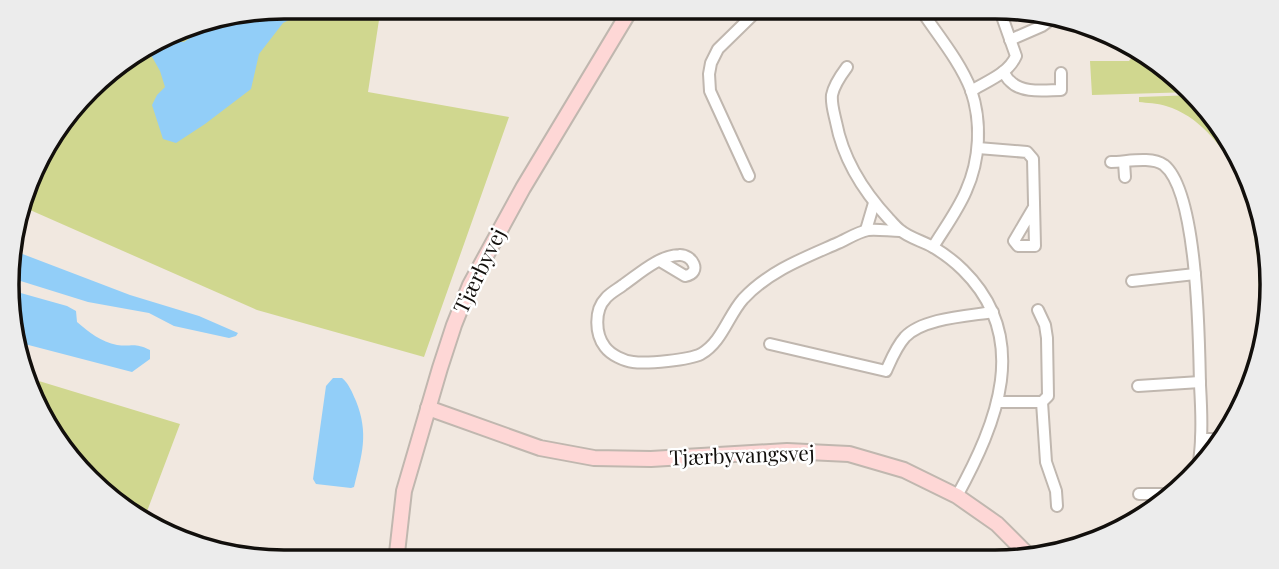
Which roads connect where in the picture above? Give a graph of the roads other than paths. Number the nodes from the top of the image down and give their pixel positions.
1 (625, 19) edge
2 (748, 19) edge
3 (927, 19) edge
4 (1003, 19) edge
5 (1045, 24) edge
6 (1010, 40) junction
7 (847, 67) dead end
8 (1003, 72) junction
9 (1061, 73) dead end
10 (971, 91) junction
11 (978, 148) junction
12 (1111, 162) dead end
13 (1124, 162) junction
14 (749, 176) dead end
15 (1125, 177) dead end
16 (874, 203) junction
17 (1034, 207) dead end
18 (866, 230) junction
19 (900, 231) junction
20 (933, 247) junction
21 (660, 261) dead end
22 (1195, 274) junction
23 (1132, 281) dead end
24 (1038, 310) dead end
25 (993, 312) junction
26 (770, 344) dead end
27 (1200, 382) junction
28 (1138, 386) dead end
29 (997, 401) junction
30 (1042, 402) junction
31 (428, 408) junction
32 (1201, 439) junction
33 (1210, 439) edge
34 (1200, 452) edge
35 (1157, 494) edge
36 (1139, 495) dead end
37 (957, 496) junction
38 (1057, 506) dead end
39 (1020, 548) edge
40 (397, 550) edge

1 - 31 street, Tjærbyvej
2 - 14 street
3 - 10 street
4 - 6 street
5 - 6 street
6 - 8 street
7 - 16 street
8 - 9 street
8 - 10 street
10 - 11 street
11 - 17 street
11 - 20 street
12 - 13 street
13 - 15 street
13 - 22 street
16 - 18 street
16 - 19 street
18 - 19 street
18 - 21 street
19 - 20 street
20 - 25 street
22 - 23 street
22 - 27 street
24 - 30 street
25 - 26 street
25 - 29 street
27 - 28 street
27 - 32 street
29 - 30 street
29 - 37 street
30 - 38 street
31 - 37 street, Tjærbyvangsvej
31 - 40 street, Tjærbyvej
32 - 33 street
32 - 34 street
35 - 36 street
37 - 39 street, Tjærbyvangsvej

